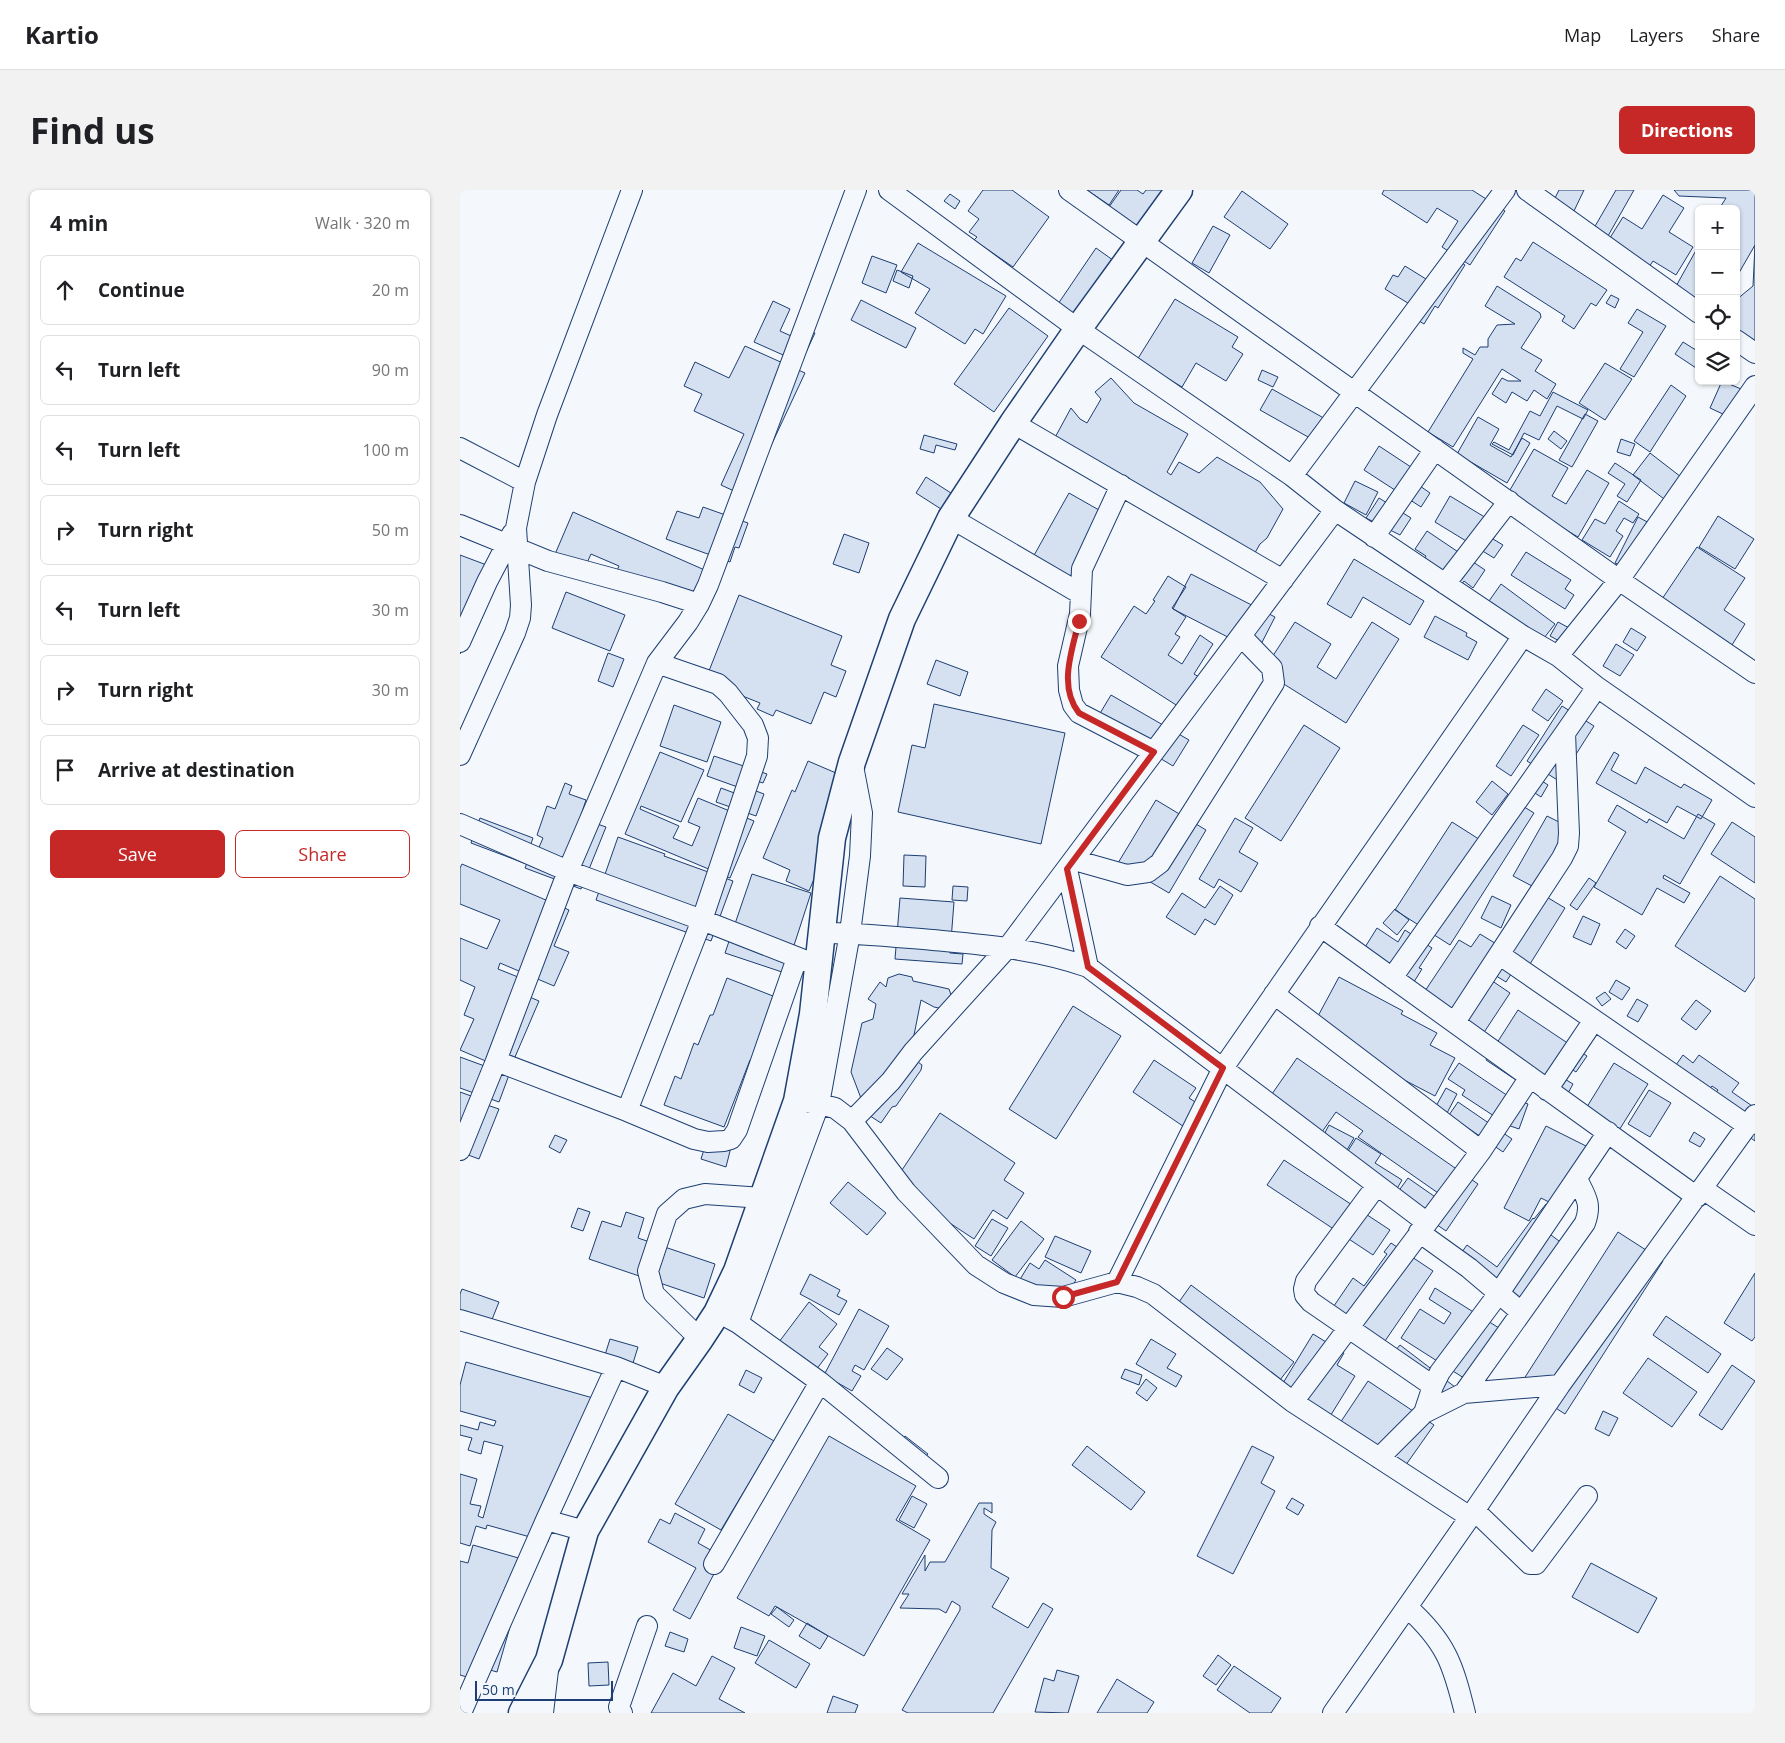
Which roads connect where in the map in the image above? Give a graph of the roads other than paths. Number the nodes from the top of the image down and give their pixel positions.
1 (632, 190) edge
2 (856, 190) edge
3 (889, 190) edge
4 (1069, 190) edge
5 (1179, 190) edge
6 (1506, 190) edge
7 (1528, 190) edge
8 (1142, 241) junction
9 (1695, 310) edge
10 (1078, 329) junction
11 (1740, 343) edge
12 (1755, 354) edge
13 (1755, 386) edge
14 (1353, 392) junction
15 (1014, 423) junction
16 (460, 448) edge
17 (1435, 449) junction
18 (1292, 476) junction
19 (525, 482) junction
20 (1121, 485) junction
21 (1509, 502) junction
22 (1335, 510) junction
23 (951, 518) junction
24 (460, 525) edge
25 (1374, 536) junction
26 (514, 540) junction
27 (1283, 580) junction
28 (1619, 580) junction
29 (1445, 584) junction
30 (1080, 594) junction
31 (699, 604) junction
32 (1240, 636) junction
33 (1523, 636) junction
34 (460, 642) edge
35 (1558, 656) junction
36 (656, 662) junction
37 (1755, 673) edge
38 (1597, 687) junction
39 (1565, 733) junction
40 (1154, 752) junction
41 (460, 754) edge
42 (852, 762) junction
43 (1755, 797) edge
44 (460, 824) edge
45 (1070, 864) junction
46 (568, 871) junction
47 (702, 920) junction
48 (1320, 926) junction
49 (822, 933) junction
50 (850, 933) junction
51 (1008, 947) junction
52 (1500, 955) junction
53 (808, 962) junction
54 (1088, 967) junction
55 (1392, 978) junction
56 (1274, 994) junction
57 (1594, 1020) junction
58 (1455, 1022) junction
59 (496, 1061) junction
60 (1223, 1068) junction
61 (1530, 1077) junction
62 (1547, 1090) junction
63 (808, 1102) junction
64 (628, 1111) junction
65 (852, 1121) junction
66 (1751, 1121) edge
67 (1608, 1132) junction
68 (461, 1146) edge
69 (1481, 1151) junction
70 (1577, 1179) junction
71 (1377, 1185) junction
72 (1700, 1193) junction
73 (762, 1198) junction
74 (1755, 1226) edge
75 (1423, 1227) junction
76 (1117, 1282) junction
77 (1499, 1293) junction
78 (1521, 1312) junction
79 (727, 1318) junction
80 (460, 1320) edge
81 (1347, 1328) junction
82 (700, 1339) junction
83 (616, 1367) junction
84 (820, 1382) junction
85 (1560, 1385) junction
86 (1433, 1386) junction
87 (666, 1387) junction
88 (1464, 1393) junction
89 (1293, 1402) junction
90 (1424, 1413) junction
91 (1379, 1458) junction
92 (938, 1478) dead end
93 (1587, 1496) dead end
94 (1472, 1514) junction
95 (546, 1520) junction
96 (585, 1531) junction
97 (714, 1564) dead end
98 (1407, 1607) junction
99 (647, 1626) dead end
100 (549, 1660) junction
101 (464, 1709) edge
102 (1341, 1709) edge
103 (522, 1713) edge
104 (543, 1713) edge
105 (622, 1713) edge
106 (1465, 1713) edge

1 - 19 street
2 - 31 street
3 - 10 street
4 - 8 street
5 - 8 main road
6 - 14 street
7 - 9 street
8 - 10 main road
8 - 14 street
10 - 15 main road
10 - 18 street
11 - 12 street
13 - 28 street
14 - 17 street
14 - 18 street
15 - 20 street
15 - 23 main road
16 - 19 street
17 - 21 street
17 - 25 street
18 - 22 street
19 - 26 street
20 - 27 street
20 - 30 street
21 - 28 street
21 - 29 street
22 - 25 street
22 - 27 street
23 - 30 street
23 - 42 main road
24 - 26 street
25 - 29 street
26 - 31 street
26 - 34 street
26 - 41 street
27 - 32 street
28 - 35 street
28 - 37 street
29 - 33 street
30 - 40 street
31 - 36 street
32 - 40 street
32 - 45 street
33 - 35 street
33 - 48 street
35 - 38 street
36 - 46 street
36 - 47 street
38 - 39 street
38 - 43 street
39 - 52 street
39 - 55 street
40 - 45 street
42 - 49 main road
42 - 50 street
44 - 46 street
45 - 51 street
45 - 54 street
46 - 47 street
46 - 59 street
47 - 53 street
47 - 64 street
48 - 55 street
48 - 56 street
49 - 50 street
49 - 53 main road
50 - 51 street
50 - 63 street
51 - 54 street
51 - 65 street
52 - 57 street
52 - 58 street
53 - 63 main road
53 - 64 street
54 - 60 street
55 - 58 street
56 - 60 street
56 - 69 street
57 - 62 street
57 - 66 street
58 - 61 street
59 - 64 street
59 - 68 street
60 - 71 street
60 - 76 street
61 - 62 street
61 - 69 street
62 - 67 street
63 - 65 street
63 - 73 main road
63 - 79 street
65 - 76 street
66 - 72 street
67 - 70 street
67 - 72 street
69 - 75 street
70 - 77 street
70 - 78 street
71 - 75 street
71 - 81 street
72 - 74 street
72 - 85 street
73 - 79 main road
73 - 82 street
75 - 77 street
75 - 81 street
76 - 89 street
77 - 78 street
77 - 86 street
78 - 88 street
79 - 82 main road
79 - 84 street
80 - 83 street
81 - 86 street
81 - 89 street
82 - 87 main road
83 - 87 street
83 - 95 street
84 - 92 street
84 - 97 street
85 - 88 street
85 - 94 street
86 - 90 street
87 - 96 main road
88 - 90 street
89 - 91 street
90 - 91 street
91 - 94 street
93 - 94 street
94 - 98 street
95 - 96 street
95 - 101 street
96 - 100 main road
98 - 102 street
98 - 106 street
99 - 105 street
100 - 103 main road
100 - 104 street

